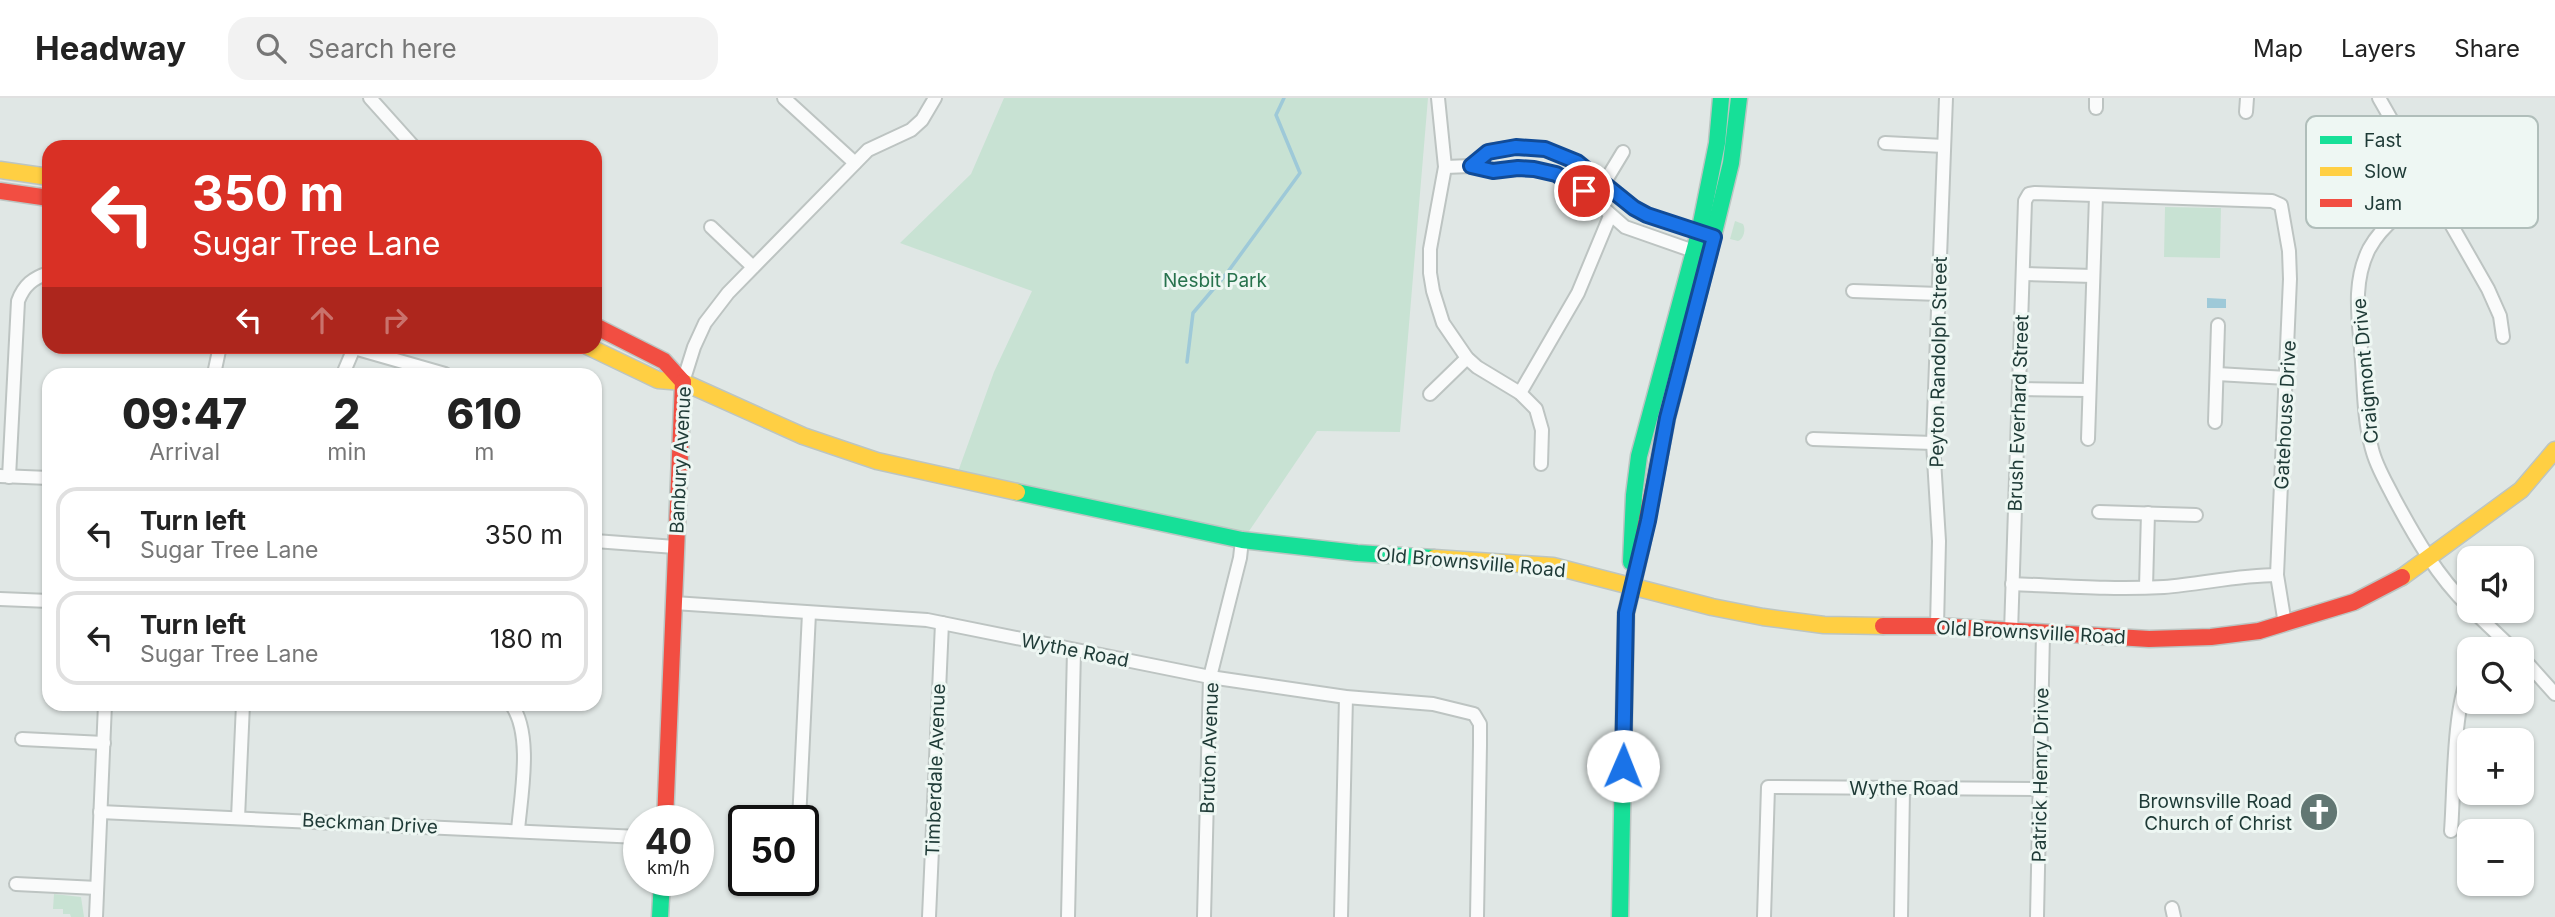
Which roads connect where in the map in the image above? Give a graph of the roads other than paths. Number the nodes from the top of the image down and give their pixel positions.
1 (370, 98) edge
2 (785, 98) edge
3 (934, 98) edge
4 (1438, 98) edge
5 (1721, 98) edge
6 (1739, 98) edge
7 (1946, 98) edge
8 (2247, 98) edge
9 (2379, 98) edge
10 (2246, 112) dead end
11 (2389, 116) edge
12 (408, 140) edge
13 (1885, 143) dead end
14 (1944, 146) junction
15 (1623, 152) dead end
16 (855, 163) junction
17 (1471, 166) junction
18 (1445, 167) junction
19 (0, 170) edge
20 (42, 176) edge
21 (1604, 183) junction
22 (0, 191) edge
23 (2095, 196) junction
24 (42, 197) edge
25 (1594, 200) junction
26 (1610, 216) junction
27 (711, 227) dead end
28 (2385, 228) edge
29 (2452, 228) edge
30 (1697, 232) junction
31 (1714, 237) junction
32 (1692, 251) junction
33 (1709, 256) junction
34 (753, 267) junction
35 (2023, 274) junction
36 (42, 276) edge
37 (2093, 276) junction
38 (1853, 290) dead end
39 (1939, 294) junction
40 (2218, 325) dead end
41 (602, 330) edge
42 (2503, 337) dead end
43 (602, 353) edge
44 (375, 354) edge
45 (1466, 358) junction
46 (424, 368) edge
47 (2217, 374) junction
48 (2287, 377) junction
49 (683, 383) junction
50 (2019, 389) junction
51 (2089, 390) junction
52 (1520, 393) junction
53 (1430, 394) dead end
54 (2215, 422) dead end
55 (1813, 439) dead end
56 (2088, 439) dead end
57 (1933, 443) junction
58 (2555, 450) edge
59 (2373, 454) junction
60 (2360, 459) dead end
61 (1541, 464) dead end
62 (4, 476) edge
63 (42, 478) edge
64 (2099, 512) dead end
65 (2148, 513) junction
66 (2196, 516) dead end
67 (1241, 540) junction
68 (602, 542) edge
69 (675, 547) junction
70 (2429, 559) junction
71 (2277, 575) junction
72 (2012, 584) junction
73 (1632, 585) junction
74 (2146, 587) junction
75 (2457, 596) edge
76 (0, 599) edge
77 (42, 601) edge
78 (674, 603) junction
79 (809, 613) junction
80 (942, 623) junction
81 (2485, 623) edge
82 (2285, 624) junction
83 (1937, 626) junction
84 (2011, 632) junction
85 (2043, 633) junction
86 (2500, 637) edge
87 (1074, 650) junction
88 (2534, 670) edge
89 (1210, 677) junction
90 (2555, 694) edge
91 (1346, 697) junction
92 (106, 711) edge
93 (243, 711) edge
94 (517, 711) edge
95 (2460, 714) edge
96 (22, 739) dead end
97 (104, 743) junction
98 (1903, 789) junction
99 (2040, 789) junction
100 (666, 805) edge
101 (800, 805) edge
102 (100, 812) junction
103 (238, 818) junction
104 (518, 830) junction
105 (2451, 831) dead end
106 (623, 836) edge
107 (16, 884) dead end
108 (97, 888) junction
109 (661, 896) edge
110 (96, 917) edge
111 (660, 917) edge
112 (929, 917) edge
113 (1068, 917) edge
114 (1204, 917) edge
115 (1340, 917) edge
116 (1477, 917) edge
117 (1620, 917) edge
118 (1764, 917) edge
119 (1901, 917) edge
120 (2037, 917) edge

1 - 12 street
2 - 16 street
3 - 16 street, Banbury Avenue
4 - 18 street
5 - 30 main road
6 - 31 main road
7 - 14 street, Peyton Randolph Street
8 - 10 street
9 - 11 street
13 - 14 street
14 - 39 street, Peyton Randolph Street
15 - 21 street
16 - 34 street, Banbury Avenue
17 - 18 street
17 - 21 street
17 - 25 street
18 - 45 street
19 - 20 main road
21 - 25 street
21 - 30 street
22 - 24 main road
23 - 35 street, Brush Everhard Street
23 - 37 street
23 - 48 street, Gatehouse Drive
25 - 26 street
26 - 32 street
26 - 52 street
27 - 34 street
28 - 59 street, Craigmont Drive
29 - 42 street
30 - 31 street
30 - 32 main road
31 - 33 main road
32 - 33 street
32 - 73 main road
33 - 73 main road
34 - 49 street, Banbury Avenue
35 - 37 street
35 - 50 street, Brush Everhard Street
36 - 62 street
37 - 51 street
38 - 39 street
39 - 57 street, Peyton Randolph Street
40 - 47 street
41 - 49 main road
43 - 49 main road
44 - 46 street
45 - 52 street
45 - 53 street
47 - 48 street
47 - 54 street
48 - 71 street, Gatehouse Drive
49 - 67 main road, Old Brownsville Road
49 - 69 main road, Banbury Avenue
50 - 51 street
50 - 72 street, Brush Everhard Street
51 - 56 street
52 - 61 street
55 - 57 street
57 - 83 street, Peyton Randolph Street
58 - 70 main road, Old Brownsville Road
59 - 60 street, Craigmont Drive
59 - 70 street, Craigmont Drive
62 - 63 street
64 - 65 street
65 - 66 street
65 - 74 street
67 - 73 main road, Old Brownsville Road
67 - 89 street, Bruton Avenue
68 - 69 street
69 - 78 main road, Banbury Avenue
70 - 75 street, Craigmont Drive
70 - 82 main road, Old Brownsville Road
71 - 74 street
71 - 82 street, Gatehouse Drive
72 - 74 street
72 - 84 street, Brush Everhard Street
73 - 83 main road, Old Brownsville Road
73 - 117 main road
76 - 77 street
78 - 79 street, Wythe Road
78 - 100 main road, Banbury Avenue
79 - 80 street, Wythe Road
79 - 101 street
80 - 87 street, Wythe Road
80 - 112 street, Timberdale Avenue
81 - 86 street
82 - 85 main road, Old Brownsville Road
83 - 84 main road, Old Brownsville Road
84 - 85 main road, Old Brownsville Road
85 - 99 street, Patrick Henry Drive
87 - 89 street, Wythe Road
87 - 113 street
88 - 90 street
89 - 91 street, Wythe Road
89 - 114 street, Bruton Avenue
91 - 115 street
91 - 116 street, Wythe Road
92 - 97 street
93 - 103 street
94 - 104 street
95 - 105 street
96 - 97 street
97 - 102 street
98 - 99 street, Wythe Road
98 - 118 street, Wythe Road
98 - 119 street
99 - 120 street, Patrick Henry Drive
102 - 103 street, Beckman Drive
102 - 108 street
103 - 104 street, Beckman Drive
104 - 106 street, Beckman Drive
107 - 108 street
108 - 110 street
109 - 111 main road

